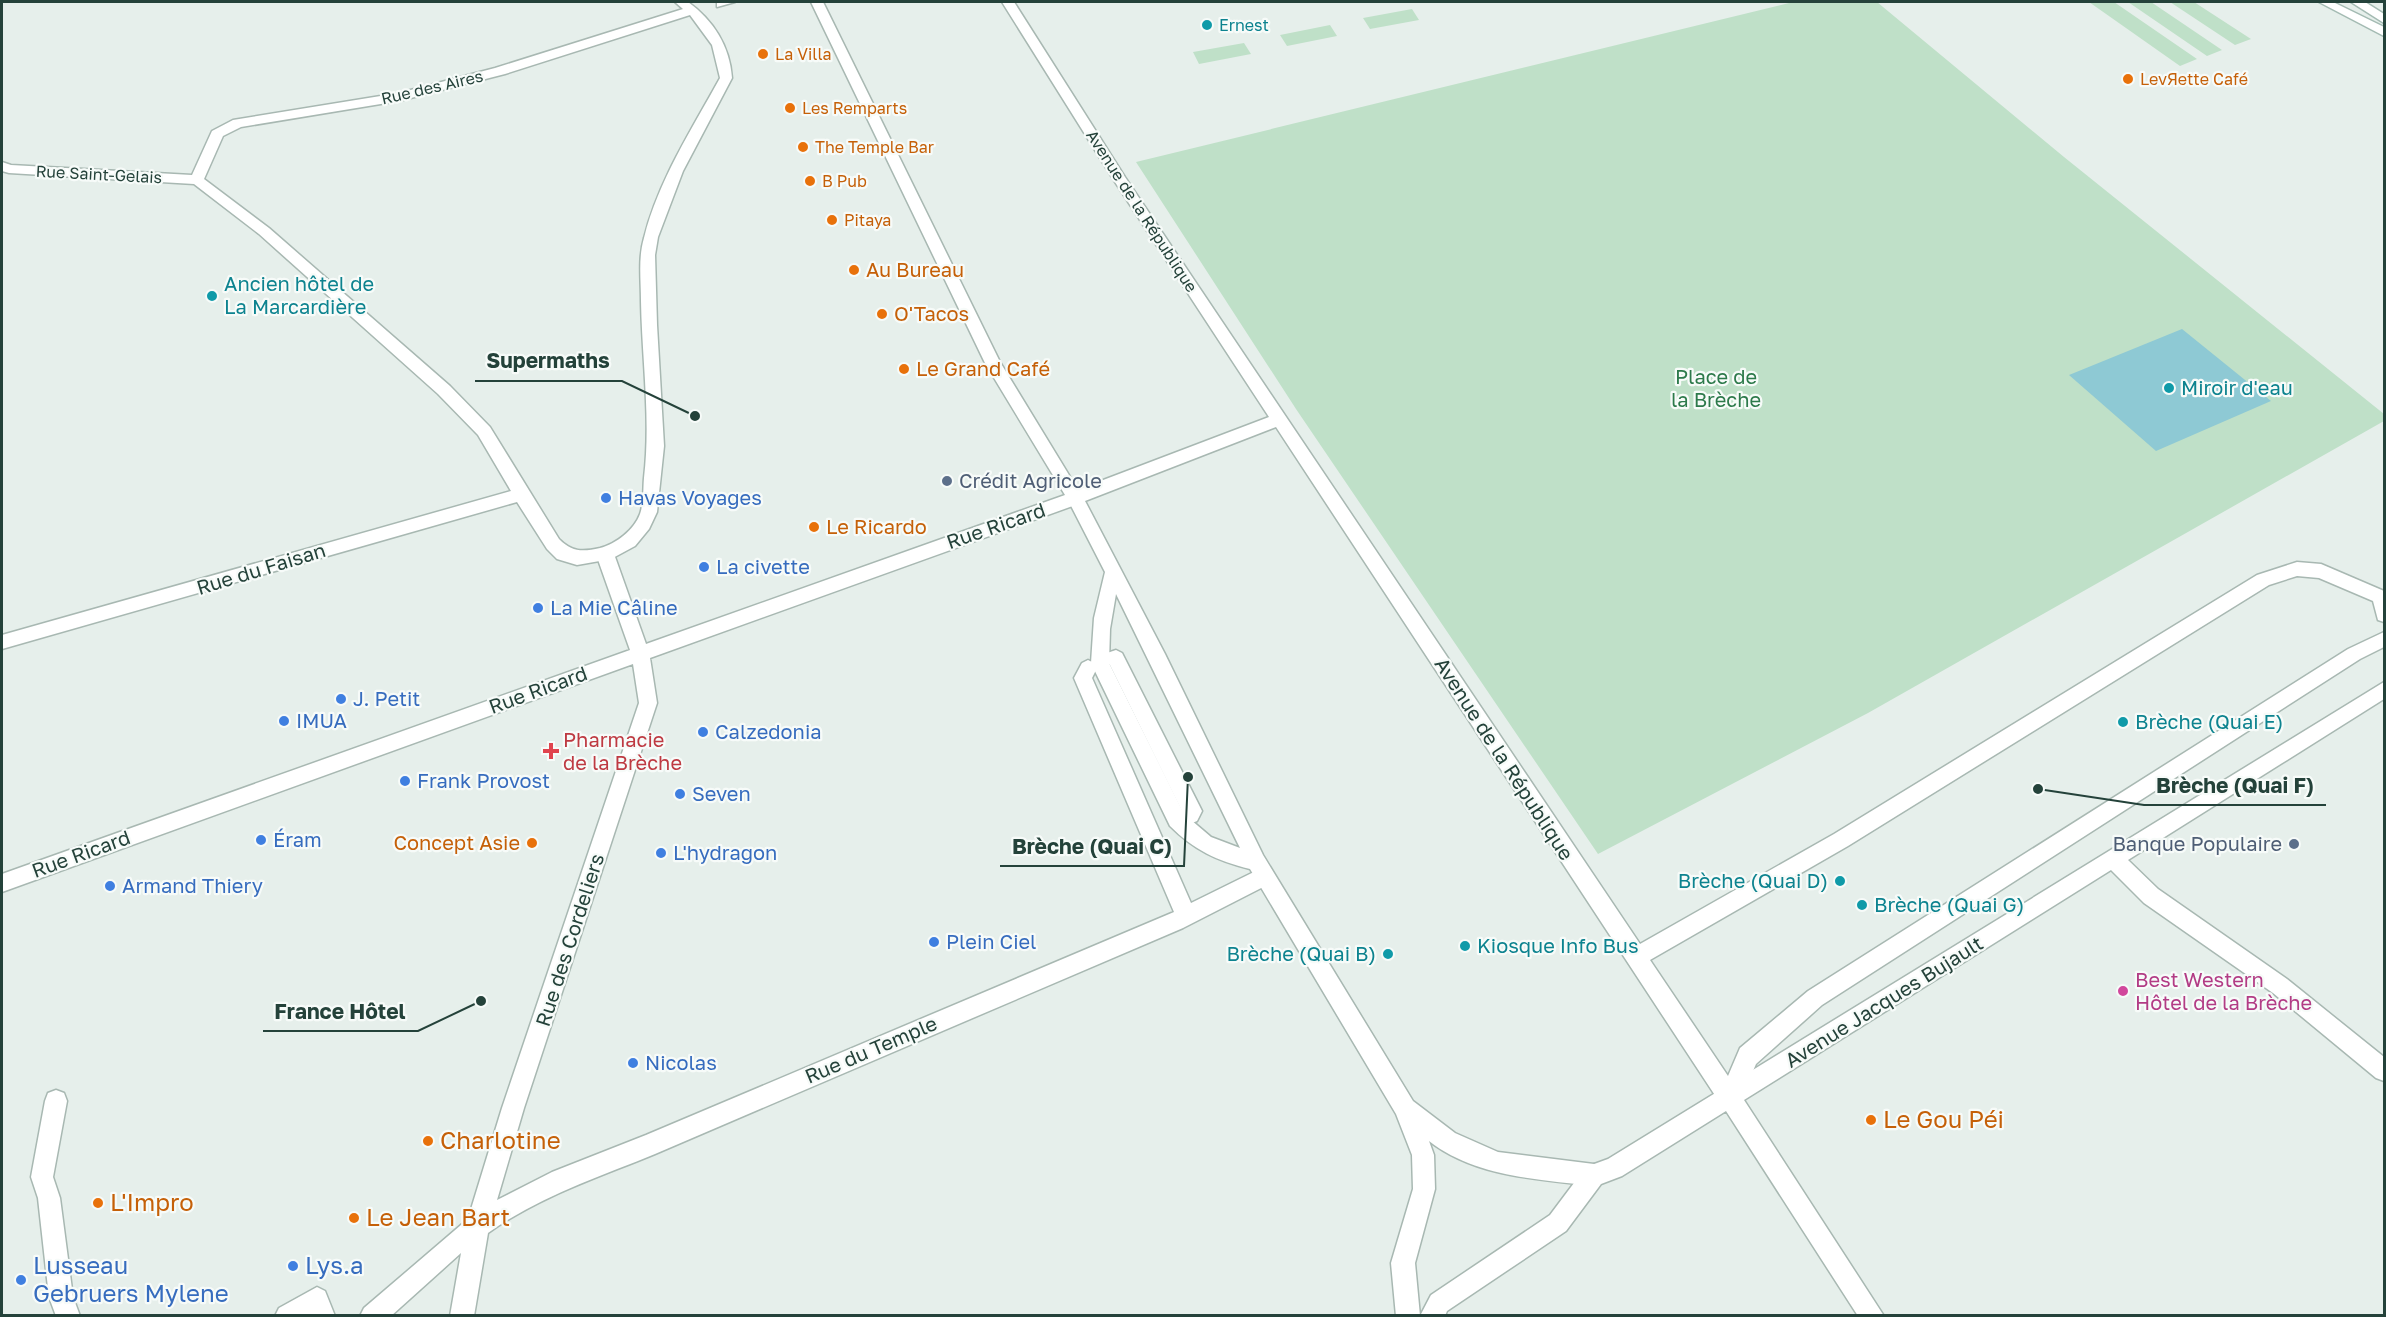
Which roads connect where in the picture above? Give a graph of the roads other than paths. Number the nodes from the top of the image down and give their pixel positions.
1 (817, 2) edge
2 (1008, 2) edge
3 (2325, 2) edge
4 (2357, 2) edge
5 (687, 6) edge
6 (2385, 19) edge
7 (2385, 32) edge
8 (2, 166) edge
9 (197, 180) junction
10 (1280, 419) junction
11 (521, 494) junction
12 (1075, 498) junction
13 (605, 554) junction
14 (1113, 573) junction
15 (2383, 602) edge
16 (2384, 634) edge
17 (2, 642) edge
18 (640, 653) junction
19 (1113, 658) dead end
20 (1088, 668) dead end
21 (2385, 690) edge
22 (1190, 815) dead end
23 (2112, 858) junction
24 (1260, 868) junction
25 (2, 883) edge
26 (1186, 916) junction
27 (1636, 957) junction
28 (2385, 1070) edge
29 (1730, 1098) junction
30 (56, 1101) dead end
31 (1405, 1108) junction
32 (1594, 1175) junction
33 (478, 1225) junction
34 (68, 1316) edge
35 (287, 1316) edge
36 (323, 1316) edge
37 (372, 1316) edge
38 (462, 1316) edge
39 (1408, 1316) edge
40 (1432, 1316) edge
41 (1872, 1316) edge

1 - 12 street
2 - 10 street, Avenue de la République
3 - 7 street
4 - 6 street
5 - 9 street, Rue des Aires
5 - 13 street
8 - 9 street, Rue Saint-Gelais
9 - 11 street
10 - 12 street
10 - 27 street, Avenue de la République
11 - 13 street
11 - 17 street, Rue du Faisan
12 - 14 street
12 - 18 street, Rue Ricard
13 - 18 street, Rue des Cordeliers
14 - 24 street
14 - 24 street
15 - 27 street
16 - 29 street
18 - 25 street, Rue Ricard
18 - 33 street, Rue des Cordeliers
19 - 22 street
20 - 26 street
21 - 23 street, Avenue Jacques Bujault
23 - 28 street
23 - 29 street, Avenue Jacques Bujault
24 - 26 street, Rue du Temple
24 - 31 street
26 - 33 street, Rue du Temple
27 - 29 street, Avenue de la République
29 - 32 street, Avenue Jacques Bujault
29 - 41 street, Avenue de la République
30 - 34 street
31 - 32 street
31 - 39 street
32 - 40 street
33 - 37 street, Rue du Temple
33 - 38 street, Rue des Cordeliers
35 - 36 street

